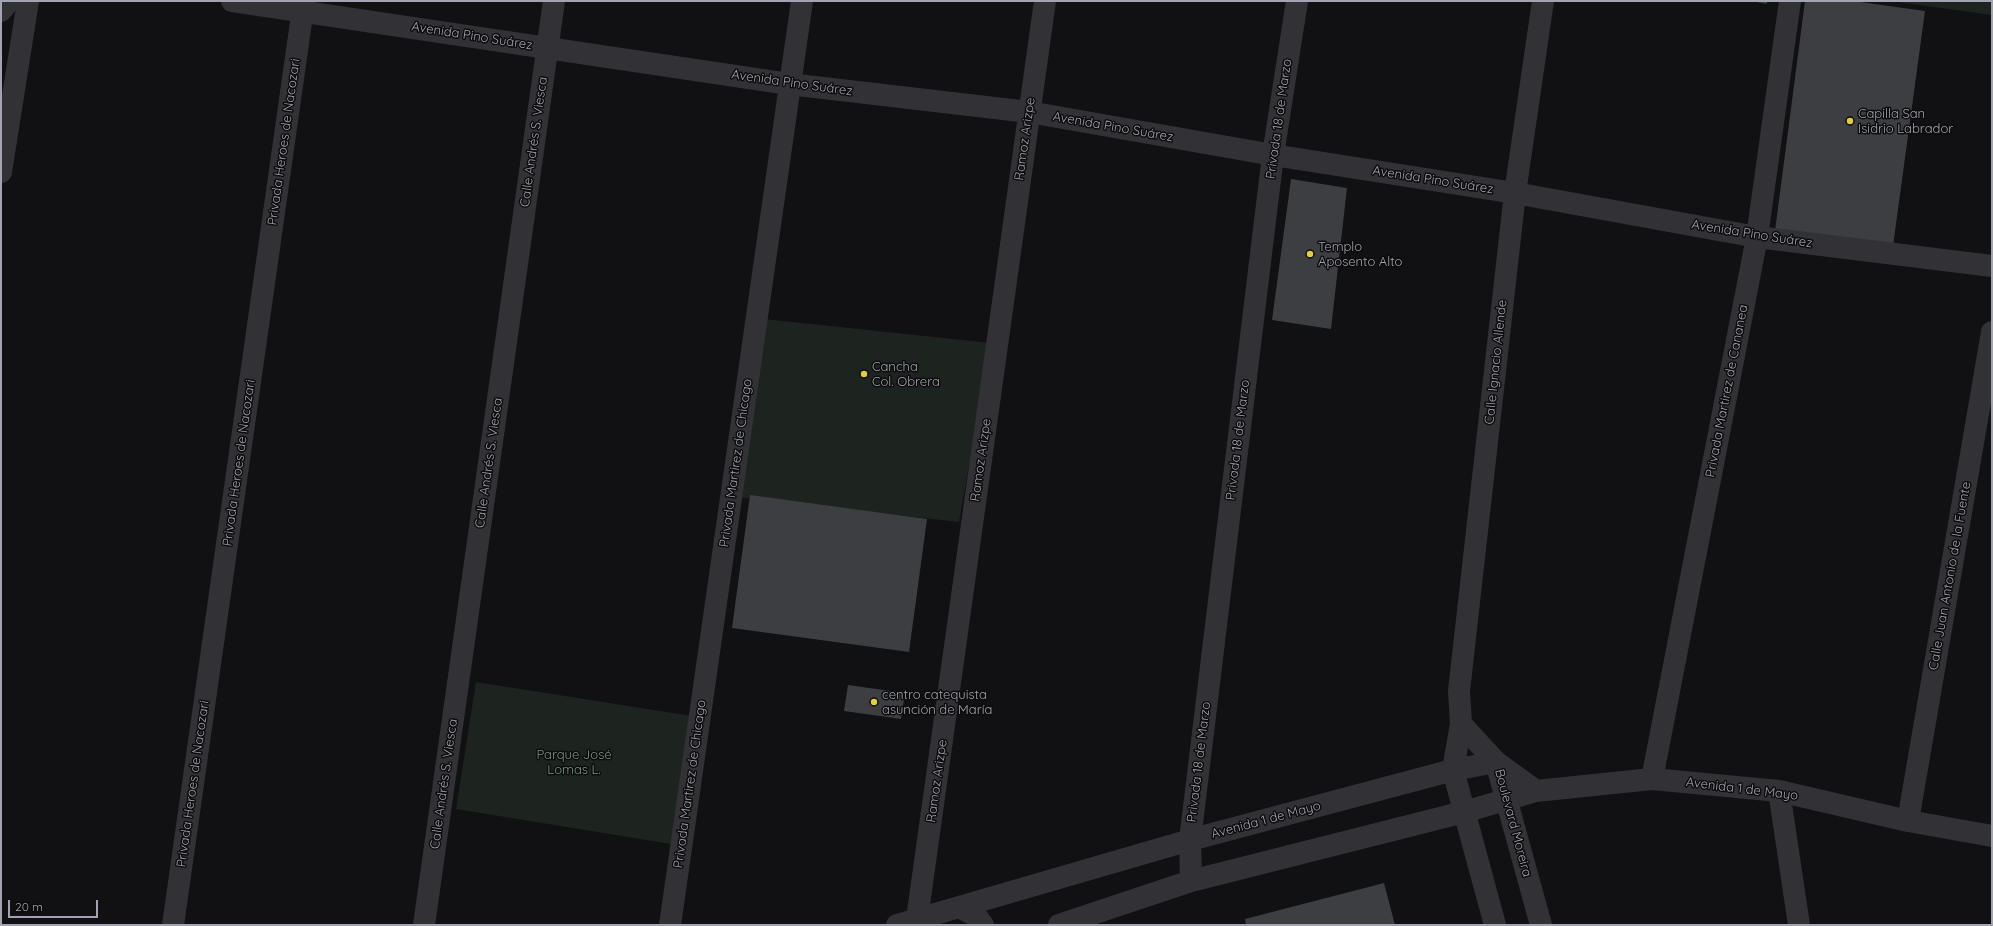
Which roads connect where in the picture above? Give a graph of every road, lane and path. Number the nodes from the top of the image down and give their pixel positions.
1 (10, 1) edge
2 (28, 1) edge
3 (232, 1) edge
4 (554, 1) edge
5 (802, 1) edge
6 (1045, 1) edge
7 (1297, 1) edge
8 (1543, 1) edge
9 (1790, 1) edge
10 (303, 6) edge
11 (1, 11) edge
12 (548, 47) junction
13 (789, 84) junction
14 (1029, 112) junction
15 (1273, 155) junction
16 (1, 172) edge
17 (1515, 193) junction
18 (1758, 237) junction
19 (1992, 266) edge
20 (1992, 332) edge
21 (1461, 724) junction
22 (1496, 762) junction
23 (1453, 770) junction
24 (1652, 779) junction
25 (1536, 791) junction
26 (1779, 791) junction
27 (1508, 799) junction
28 (1464, 812) junction
29 (1908, 821) junction
30 (1992, 836) edge
31 (1190, 840) junction
32 (1191, 880) junction
33 (959, 907) junction
34 (910, 923) edge
35 (173, 925) edge
36 (424, 925) edge
37 (670, 925) edge
38 (983, 925) edge
39 (1059, 925) edge
40 (1495, 925) edge
41 (1541, 925) edge
42 (1800, 925) edge

1 - 11 street
2 - 16 street
3 - 10 street, Avenida Pino Suárez
4 - 12 street, Calle Andrés S. Viesca
5 - 13 street, Privada Martirez de Chicago
6 - 14 street, Ramoz Arizpe
7 - 15 street, Privada 18 de Marzo
8 - 17 street, Calle Ignacio Allende
9 - 18 street, Privada Martirez de Cananea
10 - 12 street, Avenida Pino Suárez
10 - 35 street, Privada Heroes de Nacozari
12 - 13 street, Avenida Pino Suárez
12 - 36 street, Calle Andrés S. Viesca
13 - 14 street, Avenida Pino Suárez
13 - 37 street, Privada Martirez de Chicago
14 - 15 street, Avenida Pino Suárez
14 - 34 street, Ramoz Arizpe
15 - 17 street, Avenida Pino Suárez
15 - 31 street, Privada 18 de Marzo
17 - 18 street, Avenida Pino Suárez
17 - 21 street, Calle Ignacio Allende
18 - 19 street, Avenida Pino Suárez
18 - 24 street, Privada Martirez de Cananea
20 - 29 street, Calle Juan Antonio de la Fuente
21 - 22 street, Boulevard Moreira
21 - 23 street
22 - 23 street, Avenida 1 de Mayo
22 - 25 street
22 - 27 street, Boulevard Moreira
23 - 28 street
23 - 31 street, Avenida 1 de Mayo
24 - 25 street, Avenida 1 de Mayo
24 - 26 street, Avenida 1 de Mayo
25 - 27 street, Avenida 1 de Mayo
26 - 29 street, Avenida 1 de Mayo
26 - 42 street
27 - 28 street, Avenida 1 de Mayo
27 - 41 street, Boulevard Moreira
28 - 32 street, Avenida 1 de Mayo
28 - 40 street
29 - 30 street, Avenida 1 de Mayo
31 - 32 street, Privada 18 de Marzo
31 - 33 street, Avenida 1 de Mayo
32 - 39 street, Avenida 1 de Mayo
33 - 34 street, Avenida 1 de Mayo
33 - 38 street

